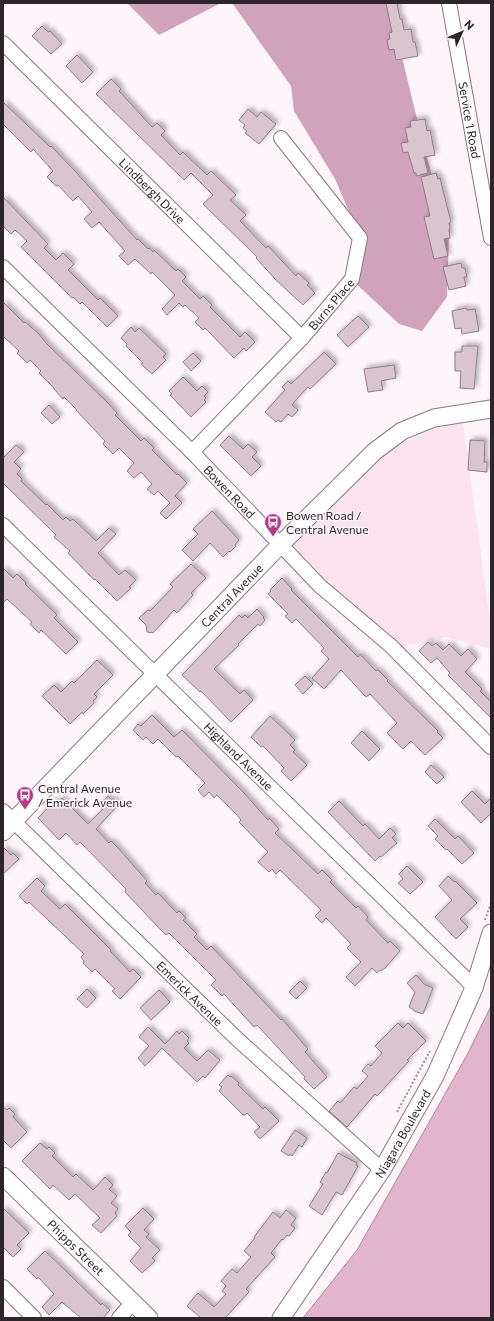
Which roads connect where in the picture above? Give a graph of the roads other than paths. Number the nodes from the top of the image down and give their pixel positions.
1 (449, 3) edge
2 (3, 43) edge
3 (282, 138) dead end
4 (491, 238) edge
5 (3, 268) edge
6 (302, 338) junction
7 (491, 409) edge
8 (192, 452) junction
9 (3, 525) edge
10 (280, 545) junction
11 (155, 676) junction
12 (491, 747) edge
13 (6, 821) edge
14 (488, 928) edge
15 (474, 988) junction
16 (382, 1170) junction
17 (3, 1176) edge
18 (3, 1287) edge
19 (133, 1302) junction
20 (34, 1318) edge
21 (119, 1318) edge
22 (149, 1318) edge
23 (281, 1318) edge

1 - 4 street, Service 1 Road
2 - 6 street, Lindbergh Drive
3 - 6 street, Burns Place
5 - 8 street, Bowen Road
6 - 8 street, Burns Place
7 - 10 main road, Central Avenue
8 - 10 street, Bowen Road
9 - 11 street, Highland Avenue
10 - 11 main road, Central Avenue
10 - 12 street, Bowen Road
11 - 13 main road, Central Avenue
11 - 15 street, Highland Avenue
13 - 16 street, Emerick Avenue
14 - 15 main road, Niagara Boulevard
15 - 16 main road, Niagara Boulevard
16 - 23 main road, Niagara Boulevard
17 - 19 main road, Phipps Street
18 - 20 street
19 - 21 street
19 - 22 main road, Phipps Street

